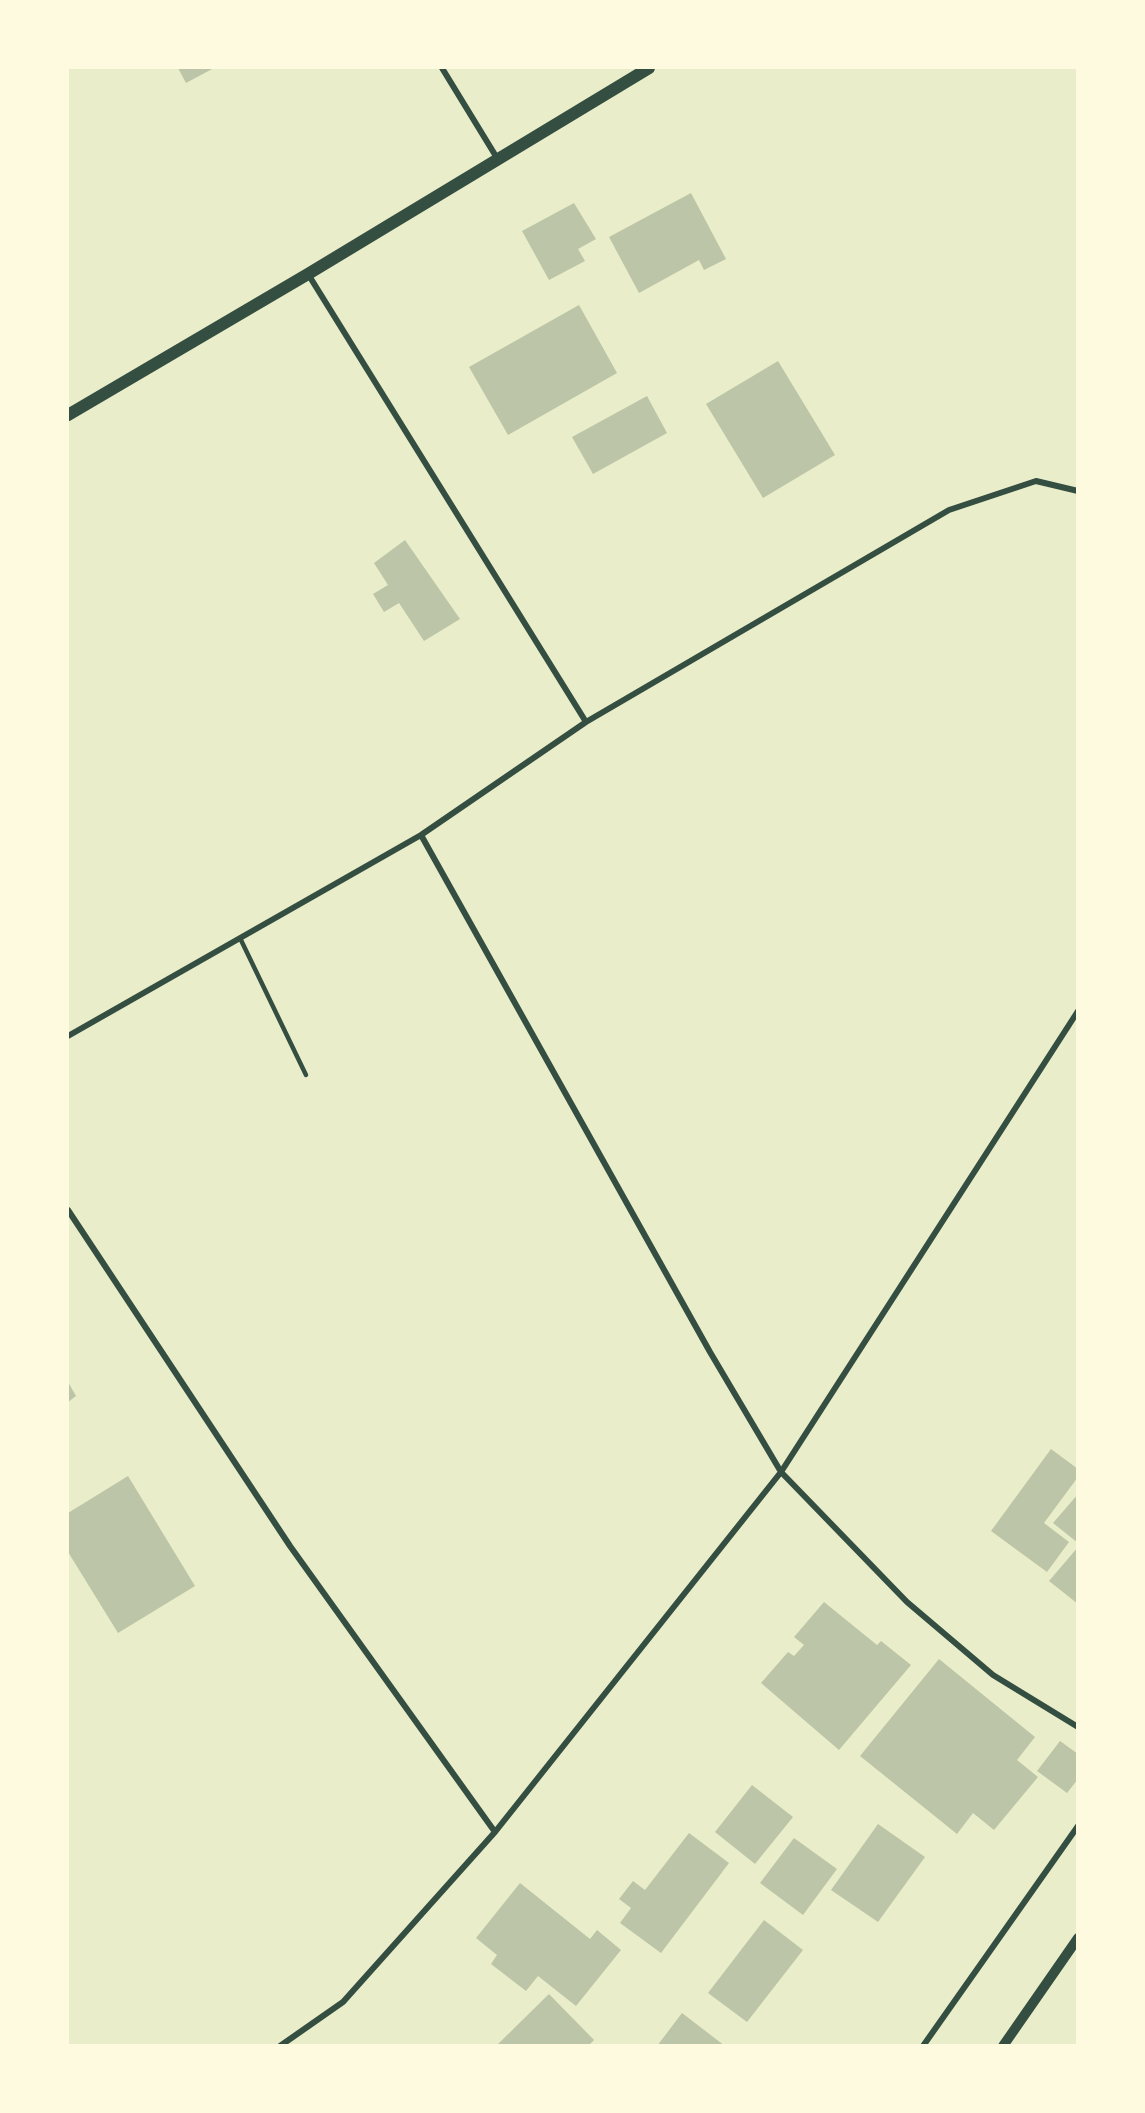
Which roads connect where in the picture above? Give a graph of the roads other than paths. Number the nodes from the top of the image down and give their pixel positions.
1 (442, 68) edge
2 (649, 68) edge
3 (497, 158) junction
4 (308, 274) junction
5 (68, 415) edge
6 (1077, 491) edge
7 (586, 722) junction
8 (420, 835) junction
9 (240, 938) junction
10 (1077, 1011) edge
11 (68, 1036) edge
12 (306, 1075) dead end
13 (68, 1210) edge
14 (781, 1472) junction
15 (1077, 1727) edge
16 (1077, 1826) edge
17 (495, 1832) junction
18 (1077, 1938) edge
19 (280, 2046) edge
20 (923, 2046) edge
21 (1003, 2046) edge

1 - 3 street
2 - 3 main road
3 - 4 main road
4 - 5 main road
4 - 7 street
6 - 7 street
7 - 8 street
8 - 9 street
8 - 14 street
9 - 11 street
9 - 12 lane
10 - 14 street
13 - 17 street
14 - 15 street
14 - 17 street
16 - 20 street
17 - 19 street
18 - 21 street

